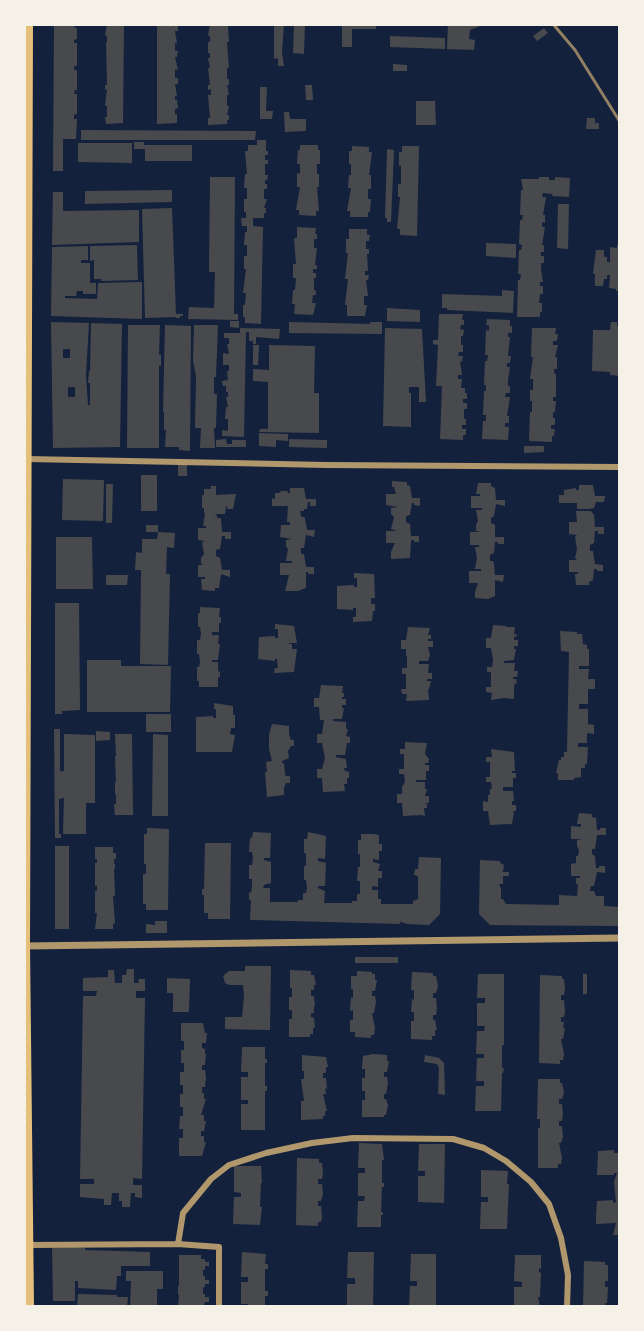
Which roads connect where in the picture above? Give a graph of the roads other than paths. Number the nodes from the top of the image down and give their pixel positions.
1 (29, 24) edge
2 (26, 318) edge
3 (27, 459) junction
4 (620, 467) edge
5 (620, 938) edge
6 (26, 946) junction
7 (25, 973) edge
8 (27, 1209) edge
9 (178, 1244) junction
10 (30, 1245) junction
11 (30, 1307) edge
12 (219, 1307) edge
13 (567, 1307) edge

1 - 2 main road
2 - 3 main road
3 - 4 street
3 - 6 main road
5 - 6 street
6 - 7 main road
7 - 8 main road
8 - 10 main road
9 - 10 street
9 - 12 street
9 - 13 street
10 - 11 main road

